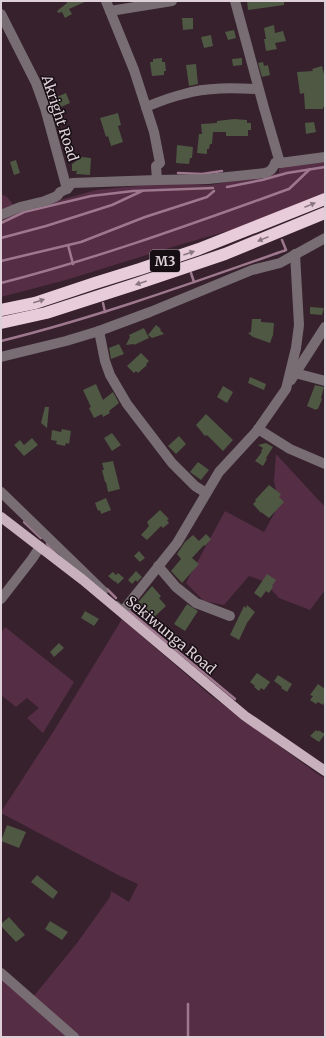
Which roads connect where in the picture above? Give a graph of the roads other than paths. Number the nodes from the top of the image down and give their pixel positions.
1 (106, 1) edge
2 (172, 1) edge
3 (235, 1) edge
4 (110, 11) junction
5 (1, 14) edge
6 (258, 89) junction
7 (146, 107) junction
8 (325, 157) edge
9 (280, 163) junction
10 (157, 180) junction
11 (67, 189) junction
12 (325, 199) edge
13 (325, 213) edge
14 (1, 215) edge
15 (325, 238) edge
16 (295, 254) junction
17 (1, 310) edge
18 (1, 323) edge
19 (325, 327) edge
20 (99, 331) junction
21 (1, 357) edge
22 (295, 373) junction
23 (325, 381) edge
24 (286, 389) junction
25 (258, 429) junction
26 (325, 464) edge
27 (1, 492) edge
28 (206, 494) junction
29 (1, 518) edge
30 (40, 547) junction
31 (158, 566) junction
32 (1, 599) edge
33 (122, 612) junction
34 (230, 616) dead end
35 (325, 771) edge
36 (1, 973) edge
37 (74, 1037) edge

1 - 4 street
2 - 4 street
3 - 6 street
4 - 7 street
5 - 11 street, Akright Road
6 - 7 street
6 - 9 street
7 - 10 street
8 - 9 street
9 - 10 street
10 - 11 street
11 - 14 street
17 -> 12 highway, M3
13 -> 18 highway, M3
15 - 16 street
16 - 20 street
16 - 24 street
19 - 22 street
20 - 21 street
20 - 28 street
22 - 23 street
22 - 24 street
24 - 25 street
25 - 26 street
25 - 28 street
27 - 33 street
28 - 31 street
29 - 30 main road, Sekiwunga Road
30 - 32 street
30 - 33 main road, Sekiwunga Road
31 - 33 street
31 - 34 street
33 - 35 main road, Sekiwunga Road
36 - 37 street

